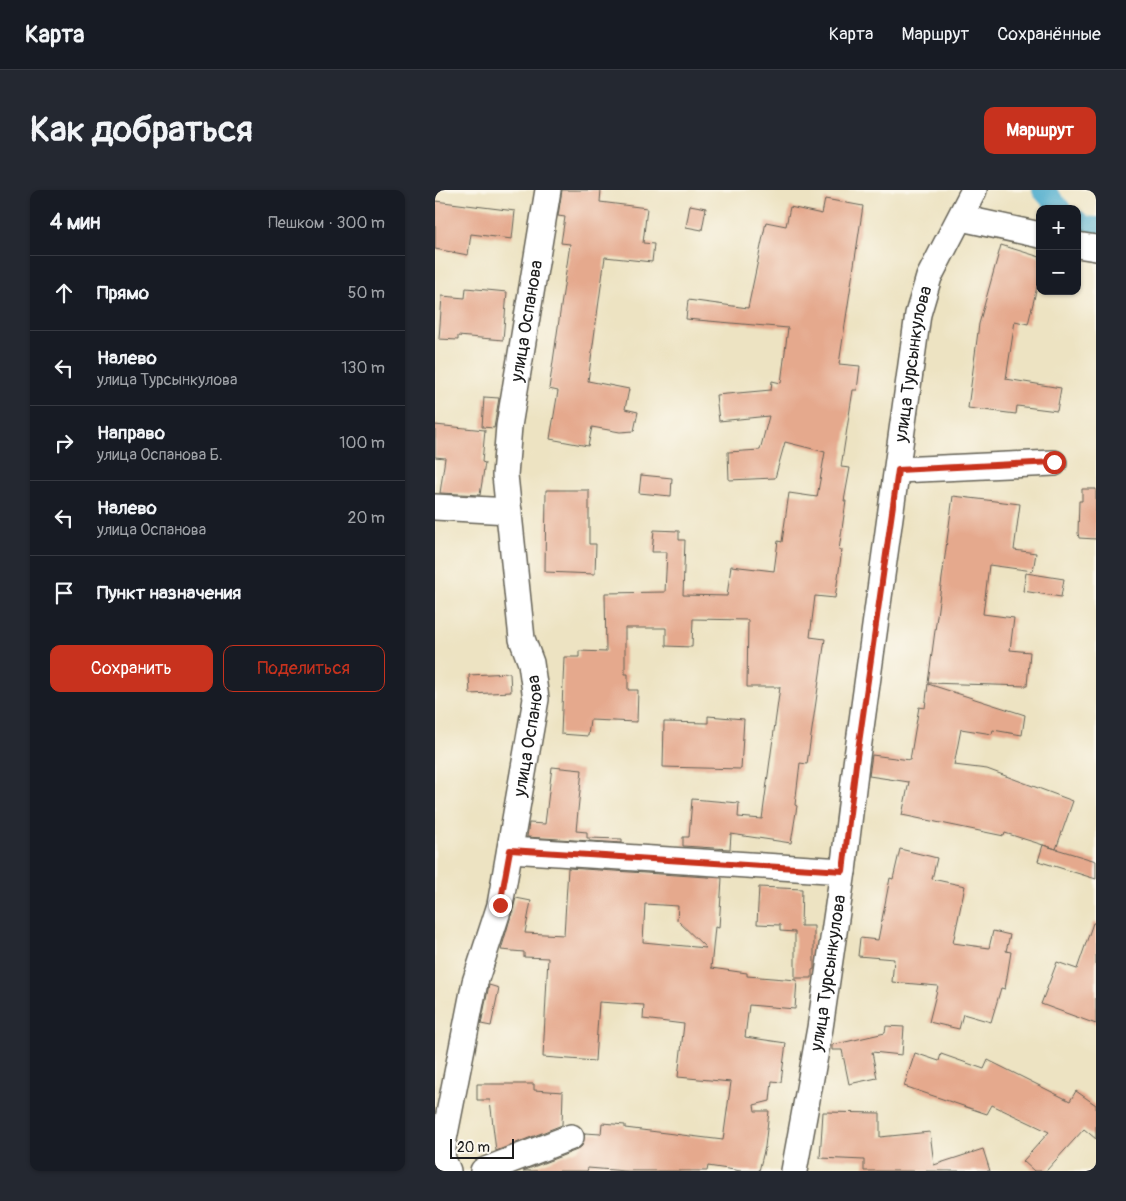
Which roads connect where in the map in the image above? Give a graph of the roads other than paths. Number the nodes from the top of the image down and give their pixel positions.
1 (548, 190) edge
2 (974, 190) edge
3 (961, 218) junction
4 (1036, 234) edge
5 (1081, 246) edge
6 (1096, 248) edge
7 (1054, 462) dead end
8 (898, 470) junction
9 (435, 508) edge
10 (509, 512) junction
11 (510, 850) junction
12 (843, 871) junction
13 (571, 1137) dead end
14 (442, 1162) edge
15 (483, 1171) edge
16 (794, 1171) edge

1 - 10 street, улица Оспанова
2 - 3 street, улица Турсынкулова
3 - 4 street
3 - 8 street, улица Турсынкулова
5 - 6 street
7 - 8 street
8 - 12 street, улица Турсынкулова
9 - 10 street
10 - 11 street, улица Оспанова
11 - 12 street
11 - 14 street, улица Оспанова
12 - 16 street, улица Турсынкулова
13 - 15 street

